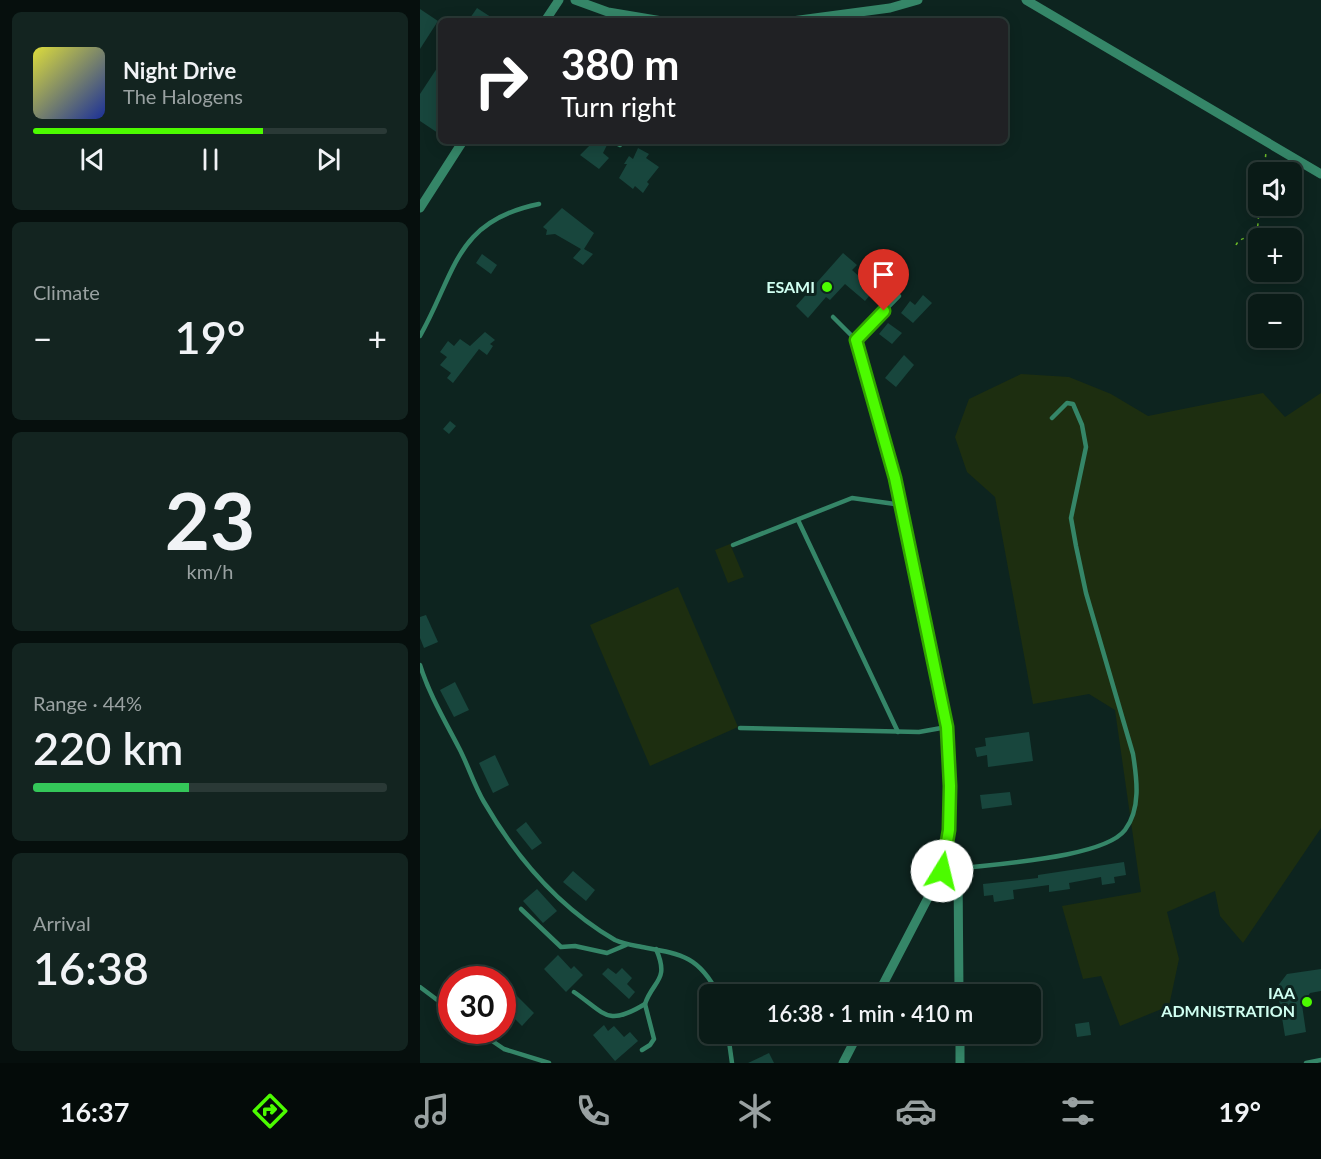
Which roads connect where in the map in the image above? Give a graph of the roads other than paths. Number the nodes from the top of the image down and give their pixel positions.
1 (559, 0) edge
2 (575, 0) edge
3 (918, 0) edge
4 (1026, 0) edge
5 (548, 18) edge
6 (645, 18) edge
7 (815, 18) edge
8 (461, 144) edge
9 (1321, 174) edge
10 (539, 204) dead end
11 (420, 208) edge
12 (899, 296) dead end
13 (833, 317) dead end
14 (420, 336) edge
15 (856, 340) junction
16 (1052, 418) dead end
17 (902, 505) junction
18 (798, 520) junction
19 (734, 545) dead end
20 (421, 668) edge
21 (947, 727) junction
22 (740, 728) dead end
23 (898, 732) junction
24 (958, 868) junction
25 (942, 871) junction
26 (521, 909) dead end
27 (626, 945) junction
28 (656, 949) junction
29 (712, 984) edge
30 (883, 984) edge
31 (959, 984) edge
32 (420, 987) edge
33 (574, 992) dead end
34 (438, 1000) edge
35 (645, 1004) junction
36 (497, 1044) edge
37 (729, 1044) edge
38 (853, 1044) edge
39 (960, 1044) edge
40 (642, 1050) dead end
41 (1321, 1060) edge
42 (549, 1063) edge
43 (732, 1063) edge
44 (843, 1063) edge
45 (960, 1063) edge
46 (1306, 1063) edge

1 - 5 street
2 - 6 street
3 - 7 street
4 - 9 street
8 - 11 street
10 - 14 lane
12 - 15 lane
13 - 15 lane
15 - 17 street
16 - 24 lane
17 - 18 lane
17 - 21 street
18 - 19 lane
18 - 23 lane
20 - 27 lane
21 - 23 lane
21 - 25 street
22 - 23 lane
24 - 25 lane
24 - 31 street
25 - 30 street
26 - 27 lane
27 - 28 lane
28 - 29 lane
28 - 35 lane
32 - 34 lane
33 - 35 lane
35 - 40 lane
36 - 42 lane
37 - 43 lane
38 - 44 street
39 - 45 street
41 - 46 lane

